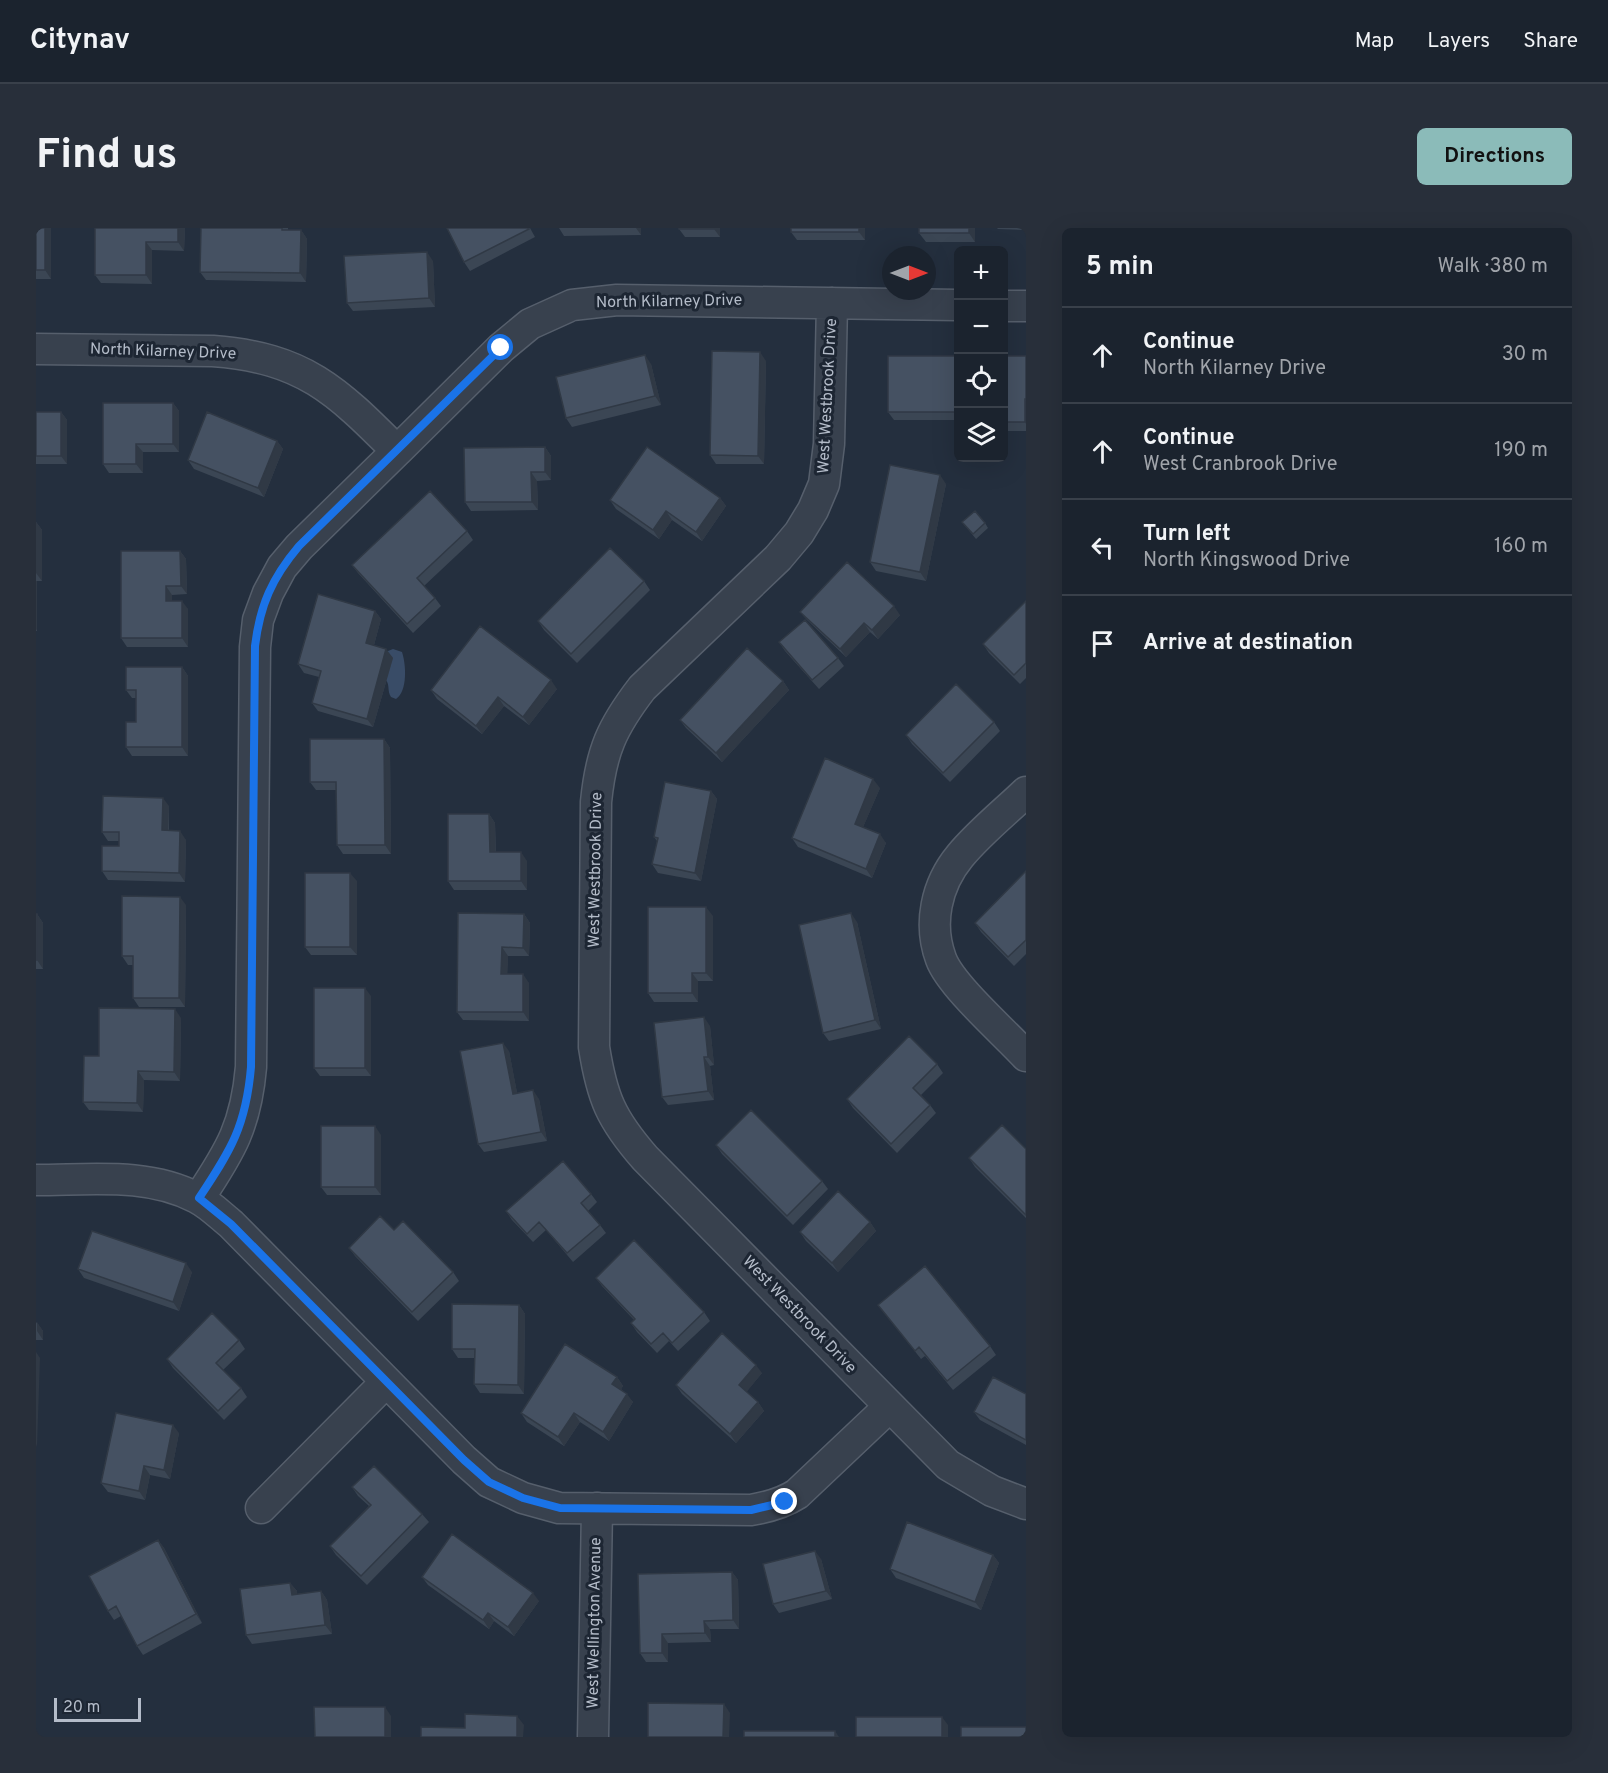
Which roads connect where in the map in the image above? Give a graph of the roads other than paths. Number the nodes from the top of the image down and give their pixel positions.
1 (832, 303) junction
2 (954, 305) edge
3 (1008, 306) edge
4 (1026, 306) edge
5 (36, 349) edge
6 (397, 451) junction
7 (1026, 792) edge
8 (1026, 1056) edge
9 (36, 1180) edge
10 (199, 1198) junction
11 (386, 1382) junction
12 (889, 1407) junction
13 (1026, 1504) edge
14 (261, 1508) dead end
15 (597, 1508) junction
16 (593, 1737) edge

1 - 2 street, North Kilarney Drive
1 - 6 street, North Kilarney Drive
1 - 12 street, West Westbrook Drive
3 - 4 street
5 - 6 street, North Kilarney Drive
6 - 10 street
7 - 8 street
9 - 10 street
10 - 11 street
11 - 14 street
11 - 15 street
12 - 13 street, West Westbrook Drive
12 - 15 street
15 - 16 street, West Wellington Avenue

